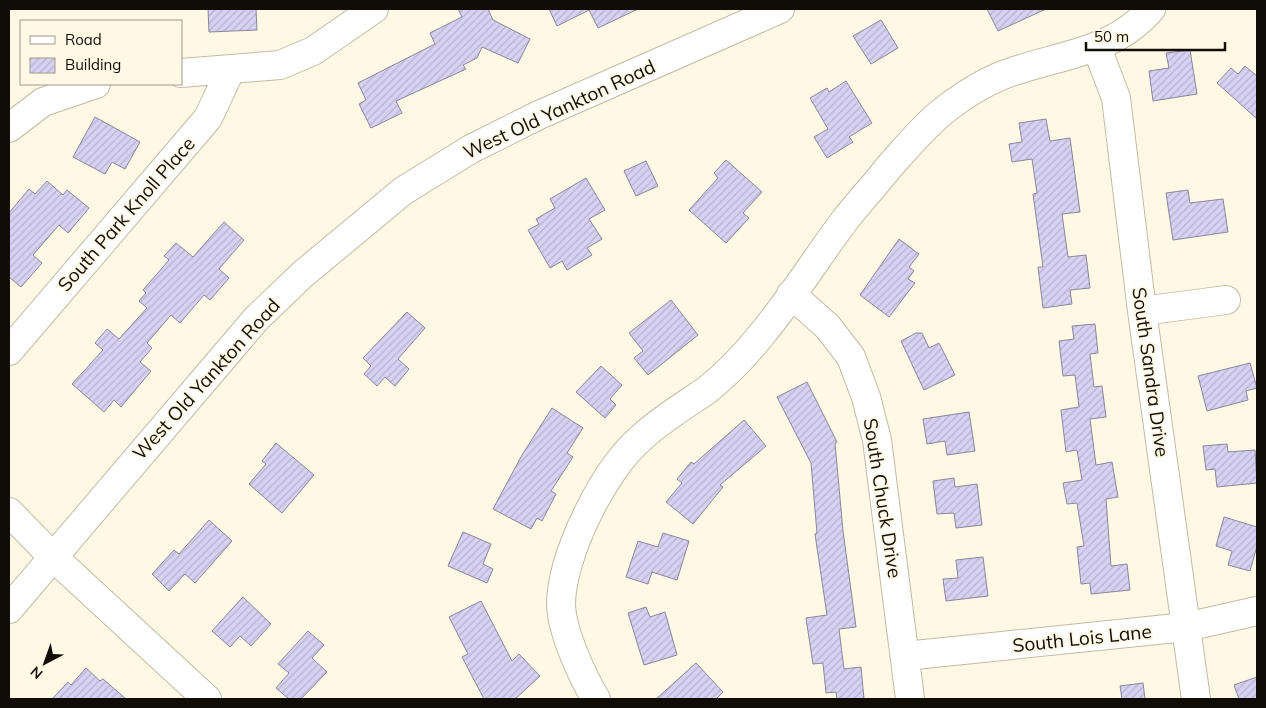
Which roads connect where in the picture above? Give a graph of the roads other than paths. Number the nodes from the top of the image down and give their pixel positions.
1 (374, 9) edge
2 (780, 9) edge
3 (1152, 9) edge
4 (1096, 48) junction
5 (231, 69) junction
6 (182, 73) edge
7 (93, 85) edge
8 (9, 128) edge
9 (791, 294) junction
10 (1226, 300) dead end
11 (1142, 311) junction
12 (9, 351) edge
13 (9, 512) edge
14 (52, 556) junction
15 (9, 609) edge
16 (1257, 611) edge
17 (1186, 627) junction
18 (905, 656) junction
19 (207, 699) edge
20 (596, 699) edge
21 (910, 699) edge
22 (1196, 699) edge

1 - 5 street
2 - 14 street, West Old Yankton Road
3 - 4 street
4 - 9 street
4 - 11 street, South Sandra Drive
5 - 6 street
5 - 12 street, South Park Knoll Place
7 - 8 street
9 - 18 street, South Chuck Drive
9 - 20 street
10 - 11 street
11 - 17 street, South Sandra Drive
13 - 14 street
14 - 15 street, West Old Yankton Road
14 - 19 street
16 - 17 street, South Lois Lane
17 - 18 street, South Lois Lane
17 - 22 street, South Sandra Drive
18 - 21 street, South Chuck Drive

